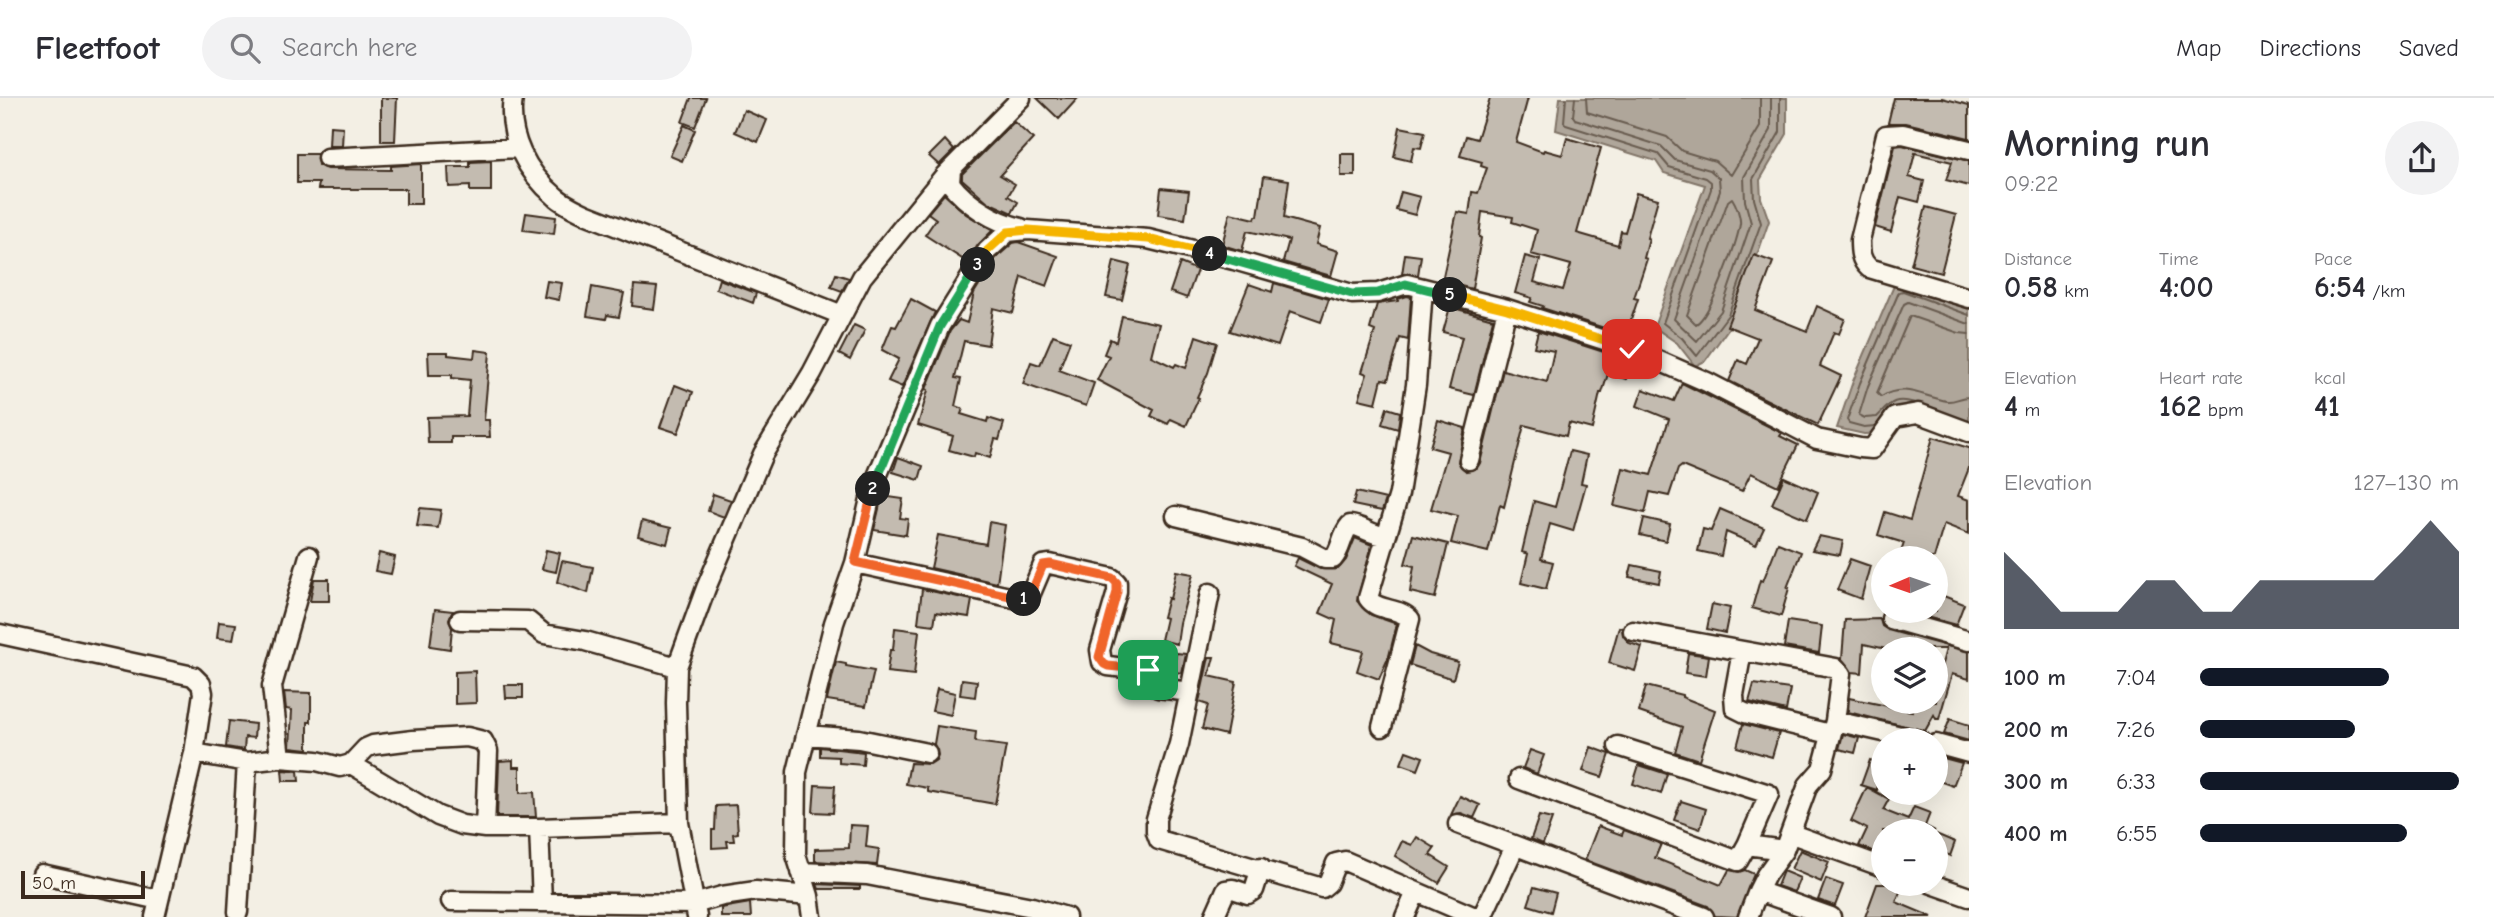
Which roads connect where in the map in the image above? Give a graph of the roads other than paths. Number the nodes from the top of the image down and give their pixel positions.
1 (513, 98) edge
2 (1020, 98) edge
3 (518, 148) junction
4 (1969, 150) edge
5 (327, 158) dead end
6 (951, 169) junction
7 (1028, 230) junction
8 (1423, 288) junction
9 (1969, 298) edge
10 (1507, 309) junction
11 (842, 315) junction
12 (1969, 432) edge
13 (1469, 460) dead end
14 (1176, 516) dead end
15 (1386, 536) junction
16 (309, 556) dead end
17 (855, 562) junction
18 (1210, 593) dead end
19 (460, 620) dead end
20 (1907, 623) edge
21 (1633, 631) dead end
22 (0, 634) edge
23 (1968, 638) edge
24 (1742, 651) junction
25 (677, 667) junction
26 (1190, 692) junction
27 (1382, 727) dead end
28 (1833, 727) junction
29 (1871, 733) edge
30 (806, 734) junction
31 (1618, 746) dead end
32 (1948, 747) edge
33 (927, 752) dead end
34 (194, 753) junction
35 (1969, 753) edge
36 (280, 758) junction
37 (247, 762) junction
38 (351, 764) junction
39 (1519, 779) dead end
40 (678, 822) junction
41 (1458, 824) dead end
42 (485, 828) junction
43 (539, 828) junction
44 (1788, 842) junction
45 (1746, 845) junction
46 (1515, 846) junction
47 (1871, 864) edge
48 (1261, 869) junction
49 (801, 872) junction
50 (42, 874) dead end
51 (1948, 890) edge
52 (1758, 891) junction
53 (1416, 892) junction
54 (809, 896) junction
55 (1969, 897) edge
56 (451, 901) dead end
57 (542, 902) junction
58 (157, 909) edge
59 (696, 911) edge
60 (238, 912) dead end
61 (812, 917) edge
62 (1066, 917) edge
63 (1214, 917) edge
64 (1405, 917) edge
65 (1475, 917) edge
66 (1482, 917) edge
67 (1704, 917) edge
68 (1748, 917) edge
69 (1831, 917) edge

1 - 3 street
2 - 6 street
3 - 5 street
3 - 11 street
4 - 9 street
6 - 7 street
6 - 11 street
7 - 8 street
7 - 17 street
8 - 10 street
8 - 15 street
10 - 12 street
10 - 13 street
11 - 25 street
14 - 15 street
15 - 27 street
16 - 36 street
17 - 26 street
17 - 30 street
18 - 26 street
19 - 25 street
20 - 23 street
21 - 24 street
22 - 34 street
24 - 28 street
24 - 28 street
25 - 40 street
26 - 48 street
28 - 29 street
28 - 44 street
30 - 33 street
30 - 49 street
31 - 45 street
32 - 35 street
34 - 37 street
34 - 58 street
36 - 37 street
36 - 38 street
37 - 60 street
38 - 42 street
38 - 42 street
39 - 45 street
40 - 43 street
40 - 59 street
41 - 46 street
42 - 43 street
43 - 57 street
44 - 45 street
44 - 47 street
44 - 52 street
46 - 66 street
46 - 67 street
48 - 53 street
48 - 63 street
49 - 54 street
49 - 62 street
50 - 58 street
51 - 55 street
52 - 68 street
52 - 69 street
53 - 64 street
53 - 65 street
54 - 59 street
54 - 61 street
56 - 57 street
57 - 59 street

